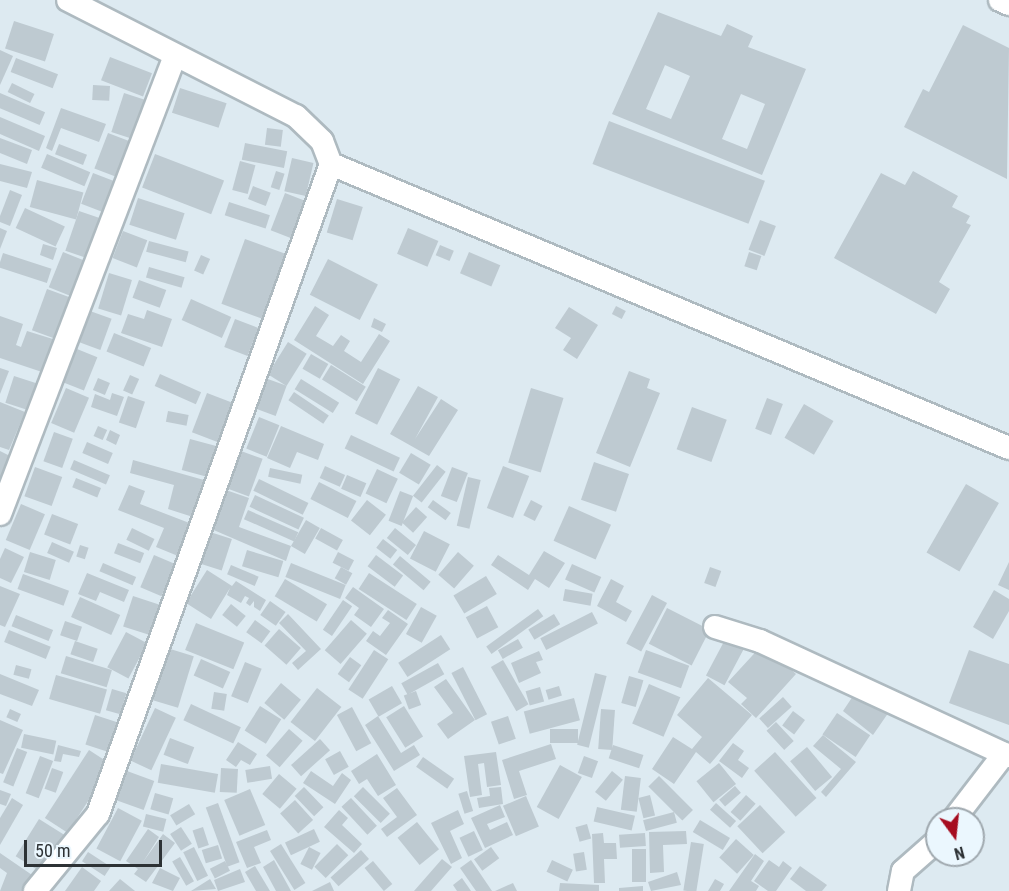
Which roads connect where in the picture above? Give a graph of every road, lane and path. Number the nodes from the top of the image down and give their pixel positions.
1 (68, 0) edge
2 (1000, 0) edge
3 (1009, 4) edge
4 (175, 56) junction
5 (331, 164) junction
6 (1009, 448) edge
7 (0, 514) edge
8 (715, 627) dead end
9 (1006, 755) edge
10 (964, 807) edge
11 (925, 852) edge
12 (35, 891) edge
13 (898, 891) edge

1 - 4 street
2 - 3 street
4 - 5 street
4 - 7 street
5 - 6 street
5 - 12 street
8 - 9 street
9 - 10 street
11 - 13 street

